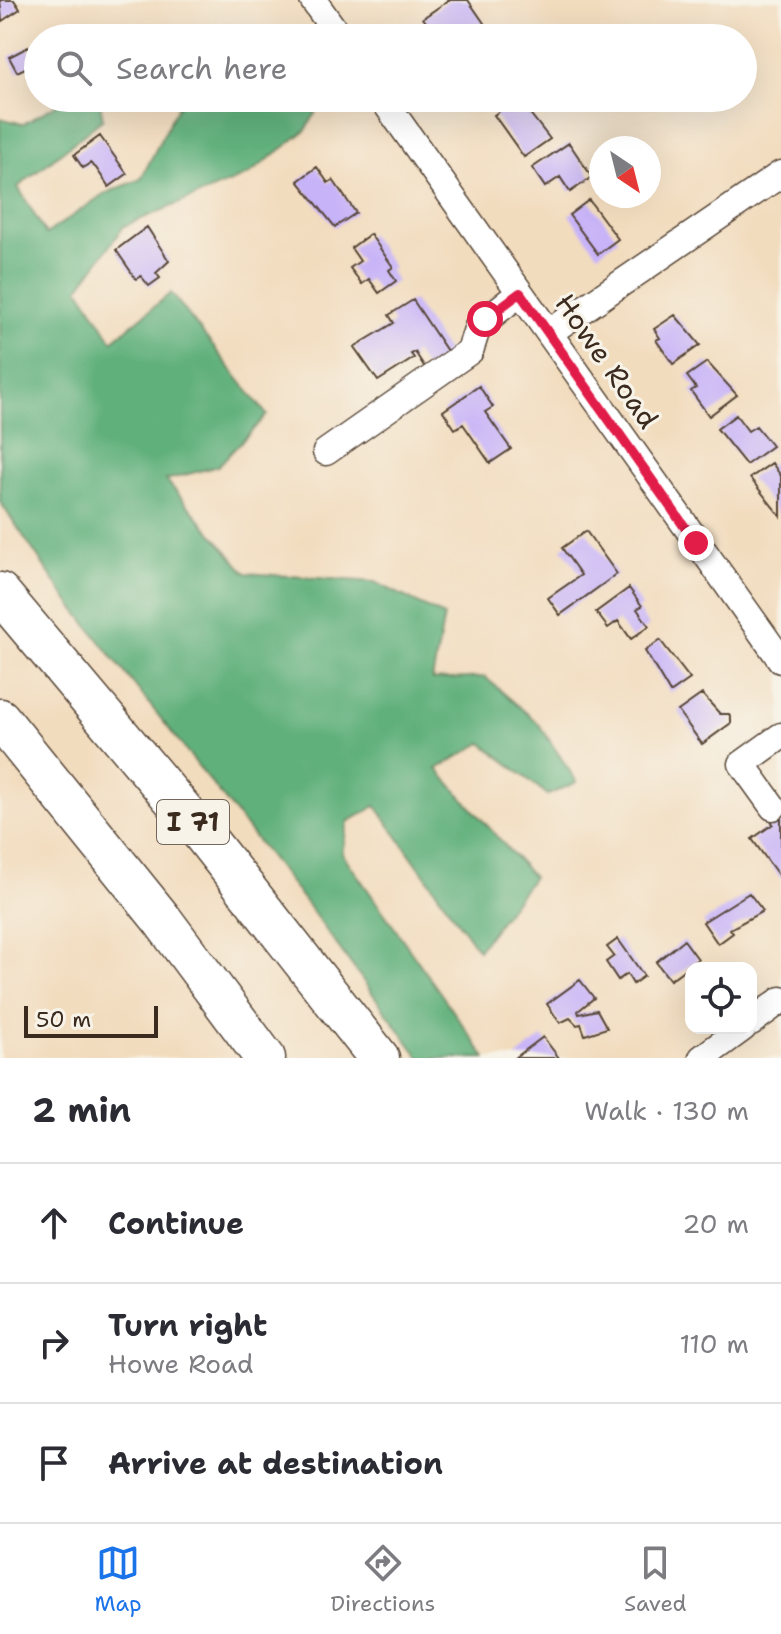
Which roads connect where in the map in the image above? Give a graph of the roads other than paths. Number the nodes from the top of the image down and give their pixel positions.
1 (313, 0) edge
2 (330, 24) edge
3 (392, 112) edge
4 (781, 174) edge
5 (520, 293) junction
6 (550, 332) junction
7 (326, 452) dead end
8 (0, 593) edge
9 (781, 660) edge
10 (0, 719) edge
11 (781, 736) edge
12 (773, 807) dead end
13 (781, 1000) edge
14 (757, 1018) edge
15 (735, 1034) edge
16 (265, 1058) edge
17 (379, 1058) edge
18 (702, 1058) edge

1 - 2 street
3 - 5 street, Howe Road
4 - 6 street
5 - 6 street, Howe Road
5 - 7 street
6 - 9 street, Howe Road
8 - 17 highway, I 71
10 - 16 highway
11 - 12 street
13 - 14 street
15 - 18 street

